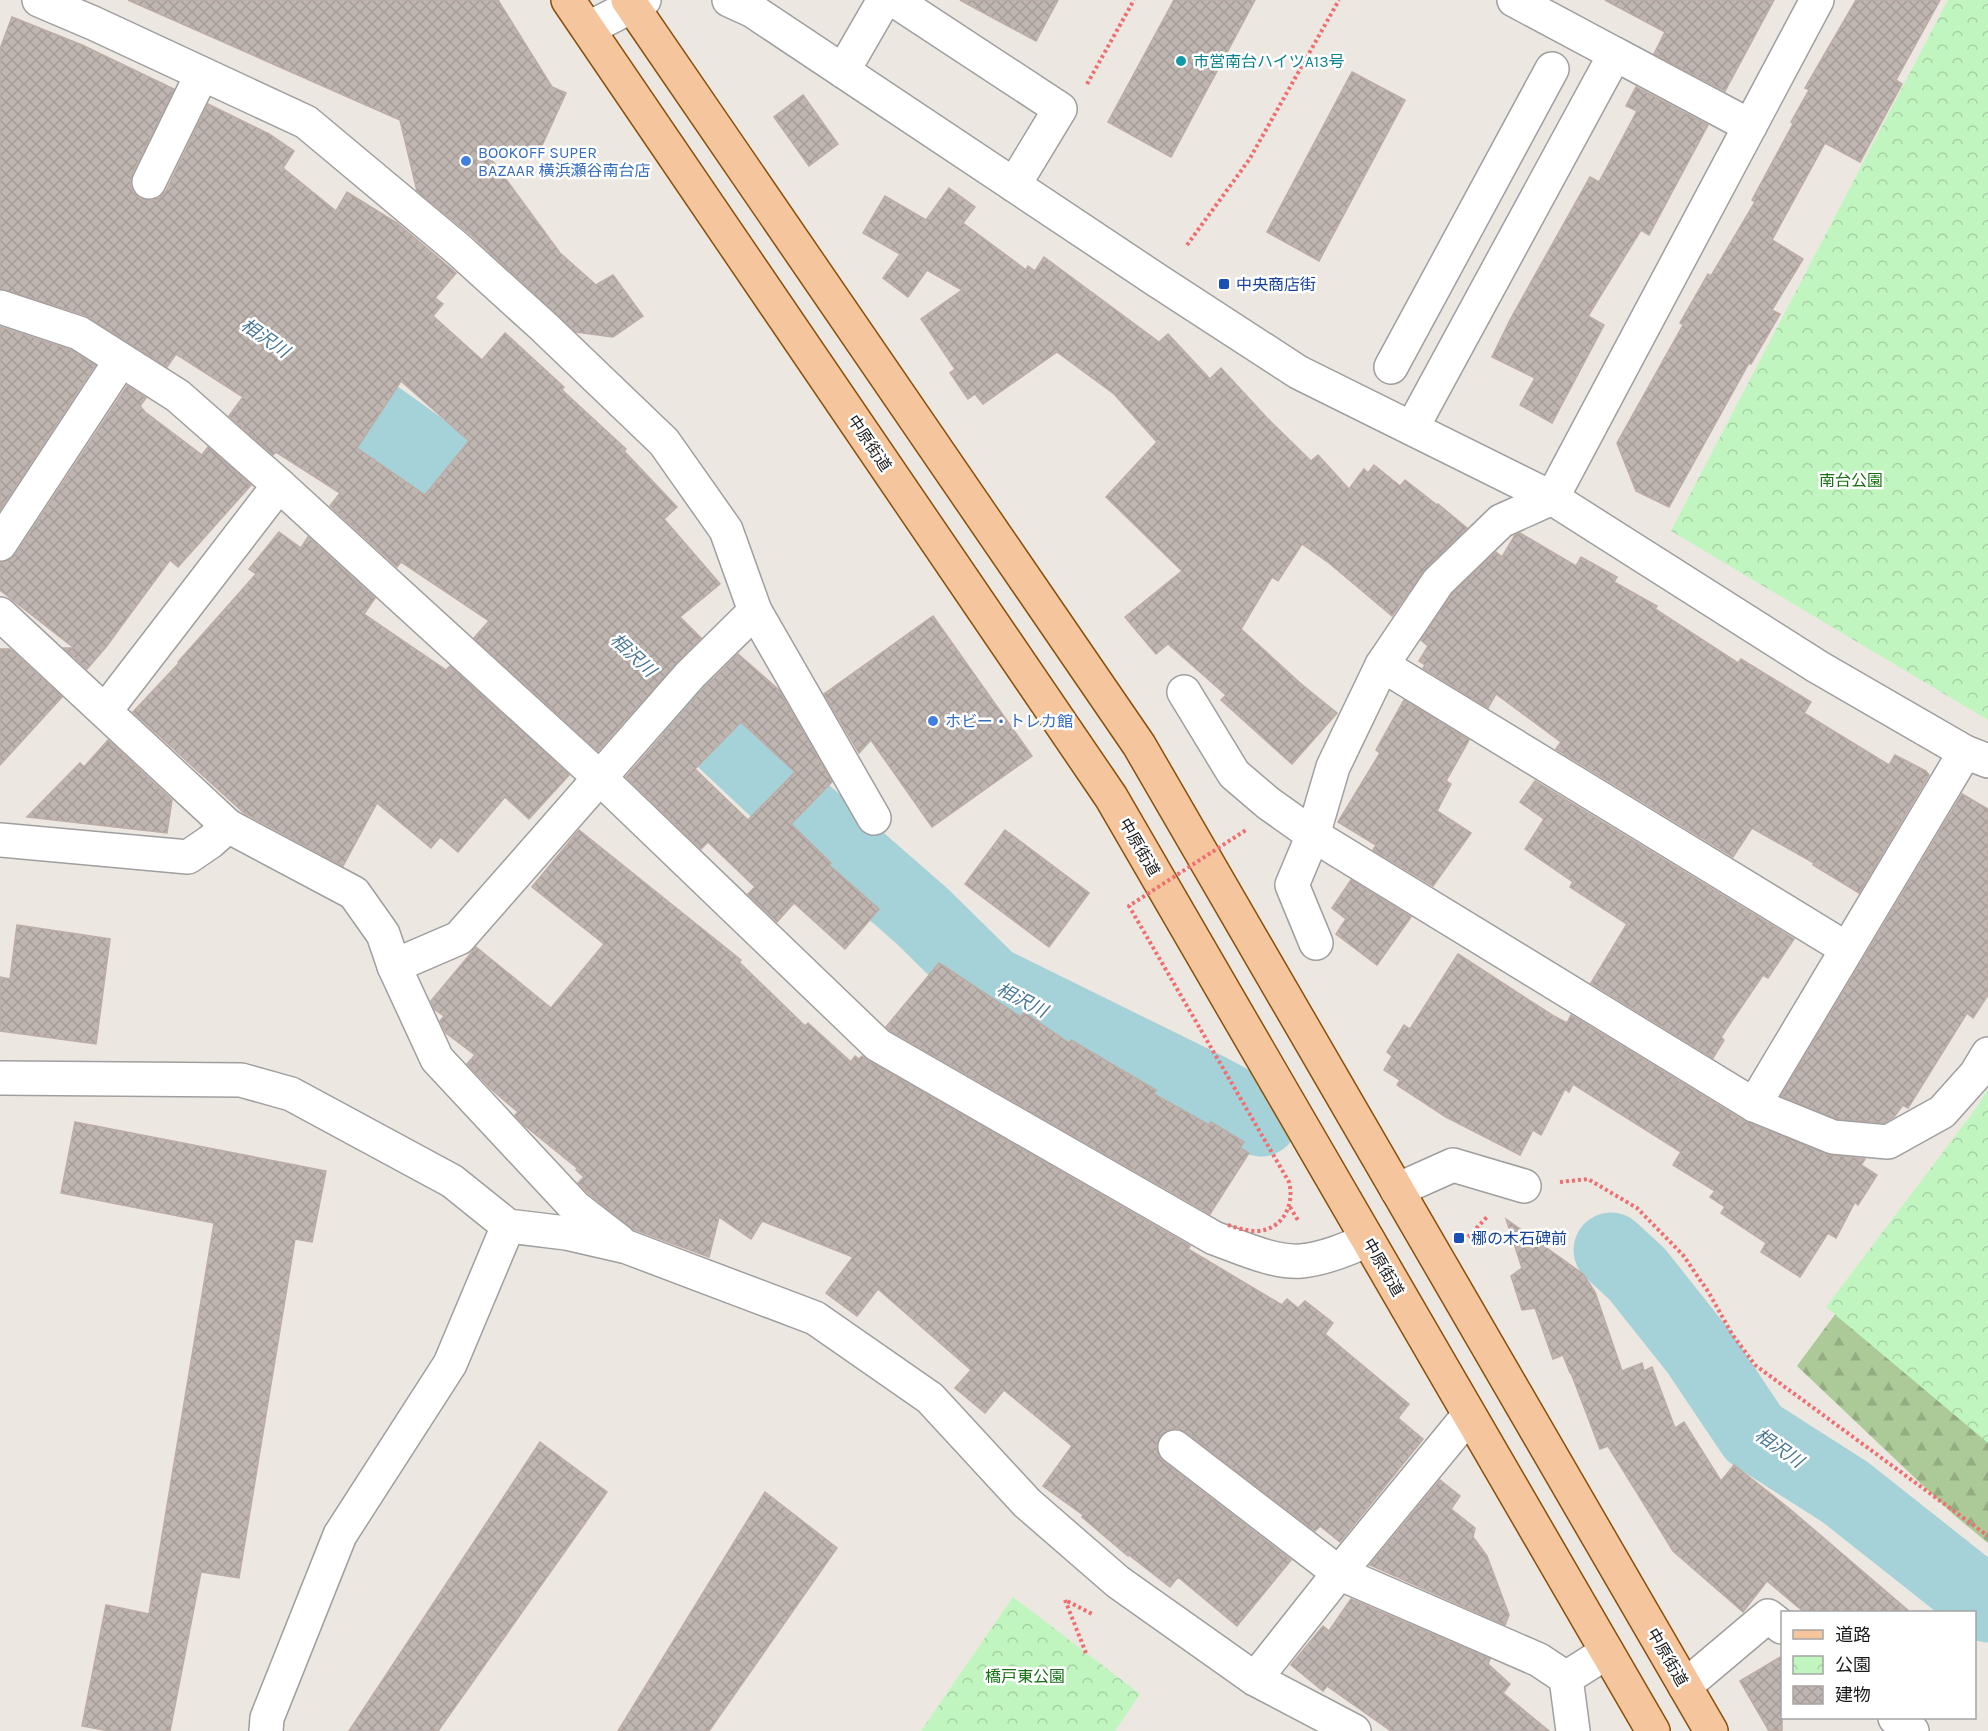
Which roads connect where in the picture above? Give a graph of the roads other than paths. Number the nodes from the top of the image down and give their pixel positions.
1 (39, 0) edge
2 (568, 0) edge
3 (729, 0) edge
4 (884, 0) edge
5 (894, 0) edge
6 (1514, 0) edge
7 (1817, 0) edge
8 (635, 2) edge
9 (589, 28) junction
10 (1615, 54) junction
11 (1552, 69) dead end
12 (843, 71) junction
13 (202, 74) junction
14 (1535, 100) junction
15 (1577, 124) junction
16 (1750, 126) junction
17 (149, 182) dead end
18 (1014, 185) junction
19 (1466, 227) junction
20 (1507, 251) junction
21 (0, 307) edge
22 (1410, 331) junction
23 (1452, 354) junction
24 (121, 360) junction
25 (1390, 368) dead end
26 (1412, 428) junction
27 (279, 485) junction
28 (1551, 498) junction
29 (0, 544) edge
30 (754, 611) junction
31 (0, 614) edge
32 (1382, 665) junction
33 (1184, 692) dead end
34 (105, 711) junction
35 (1977, 756) edge
36 (600, 778) junction
37 (874, 818) dead end
38 (228, 826) junction
39 (1313, 835) junction
40 (0, 840) edge
41 (1316, 944) dead end
42 (1847, 949) junction
43 (394, 966) junction
44 (1988, 1054) edge
45 (0, 1078) edge
46 (1754, 1105) junction
47 (1524, 1186) road end
48 (1397, 1190) junction
49 (508, 1226) junction
50 (1368, 1240) junction
51 (627, 1247) junction
52 (1469, 1415) junction
53 (1175, 1448) dead end
54 (1339, 1573) junction
55 (1781, 1626) edge
56 (1607, 1652) junction
57 (1566, 1678) junction
58 (1255, 1679) junction
59 (1685, 1686) junction
60 (1896, 1719) edge
61 (266, 1731) edge
62 (1354, 1731) edge
63 (1573, 1731) edge
64 (1653, 1731) edge
65 (1711, 1731) edge
66 (1912, 1731) edge

1 - 13 street
2 - 9 main road, 中原街道
3 - 12 street
4 - 12 street
5 - 18 street
6 - 10 street
7 - 16 street
8 - 9 street
8 - 48 main road, 中原街道
9 - 50 main road, 中原街道
10 - 15 street
10 - 16 street
11 - 14 street
12 - 18 street
13 - 17 street
13 - 30 street
14 - 15 street
14 - 19 street
15 - 20 street
16 - 28 street
18 - 26 street
19 - 20 street
19 - 22 street
20 - 23 street
21 - 24 street
22 - 23 street
22 - 25 street
23 - 26 street
24 - 27 street
24 - 29 street
26 - 28 street
27 - 34 street
27 - 36 street
28 - 32 street
28 - 35 street
30 - 36 street
30 - 37 street
31 - 34 street
32 - 39 street
32 - 42 street
33 - 39 street
34 - 38 street
35 - 42 street
36 - 43 street
36 - 50 street
38 - 40 street
38 - 43 street
39 - 41 street
39 - 46 street
42 - 46 street
43 - 51 street
44 - 46 street
45 - 49 street
47 - 48 street
48 - 59 main road, 中原街道
49 - 51 street
49 - 61 street
50 - 52 main road, 中原街道
51 - 58 street
52 - 54 street
52 - 56 main road, 中原街道
53 - 54 street
54 - 57 street
54 - 58 street
55 - 59 street
56 - 57 street
56 - 64 main road, 中原街道
57 - 63 street
58 - 62 street
59 - 65 main road, 中原街道
60 - 66 street

